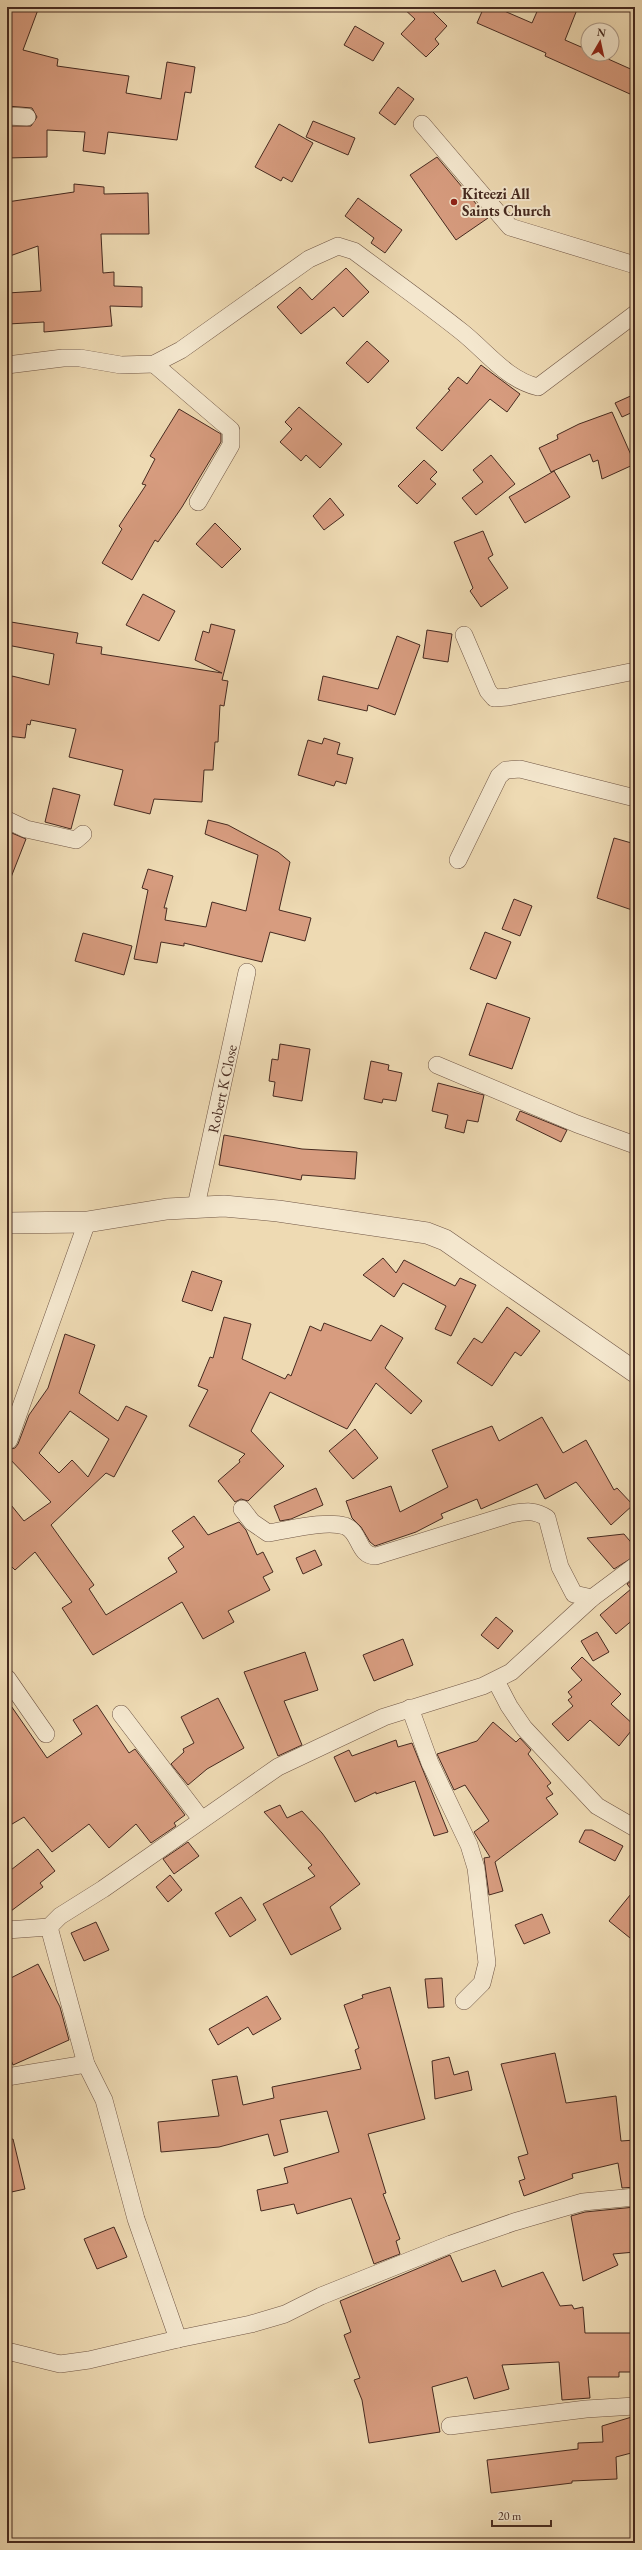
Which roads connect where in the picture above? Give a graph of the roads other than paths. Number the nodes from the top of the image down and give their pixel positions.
1 (7, 116) edge
2 (27, 117) dead end
3 (422, 124) dead end
4 (635, 265) edge
5 (635, 314) edge
6 (154, 364) junction
7 (7, 365) edge
8 (198, 502) dead end
9 (464, 635) dead end
10 (635, 672) edge
11 (635, 798) edge
12 (7, 820) edge
13 (83, 834) dead end
14 (458, 860) dead end
15 (247, 972) dead end
16 (437, 1065) dead end
17 (635, 1145) edge
18 (196, 1206) junction
19 (87, 1222) junction
20 (7, 1223) edge
21 (635, 1372) edge
22 (9, 1440) dead end
23 (242, 1509) dead end
24 (635, 1566) edge
25 (592, 1598) junction
26 (7, 1678) edge
27 (496, 1681) junction
28 (410, 1708) junction
29 (121, 1714) dead end
30 (46, 1734) dead end
31 (201, 1819) junction
32 (635, 1828) edge
33 (49, 1927) junction
34 (7, 1930) edge
35 (464, 2000) dead end
36 (86, 2064) junction
37 (7, 2077) edge
38 (635, 2197) edge
39 (178, 2339) junction
40 (7, 2351) edge
41 (635, 2406) edge
42 (450, 2426) dead end

1 - 2 street
3 - 4 street
5 - 6 street
6 - 7 street
6 - 8 street
9 - 10 street
11 - 14 street
12 - 13 street
15 - 18 street, Robert K Close
16 - 17 street
18 - 19 street
18 - 21 street
19 - 20 street
19 - 22 street
23 - 25 street
24 - 25 street
25 - 27 street
26 - 30 street
27 - 28 street
27 - 32 street
28 - 31 street
28 - 35 street
29 - 31 street
31 - 33 street
33 - 34 street
33 - 36 street
36 - 37 street
36 - 39 street
38 - 39 street
39 - 40 street
41 - 42 street

